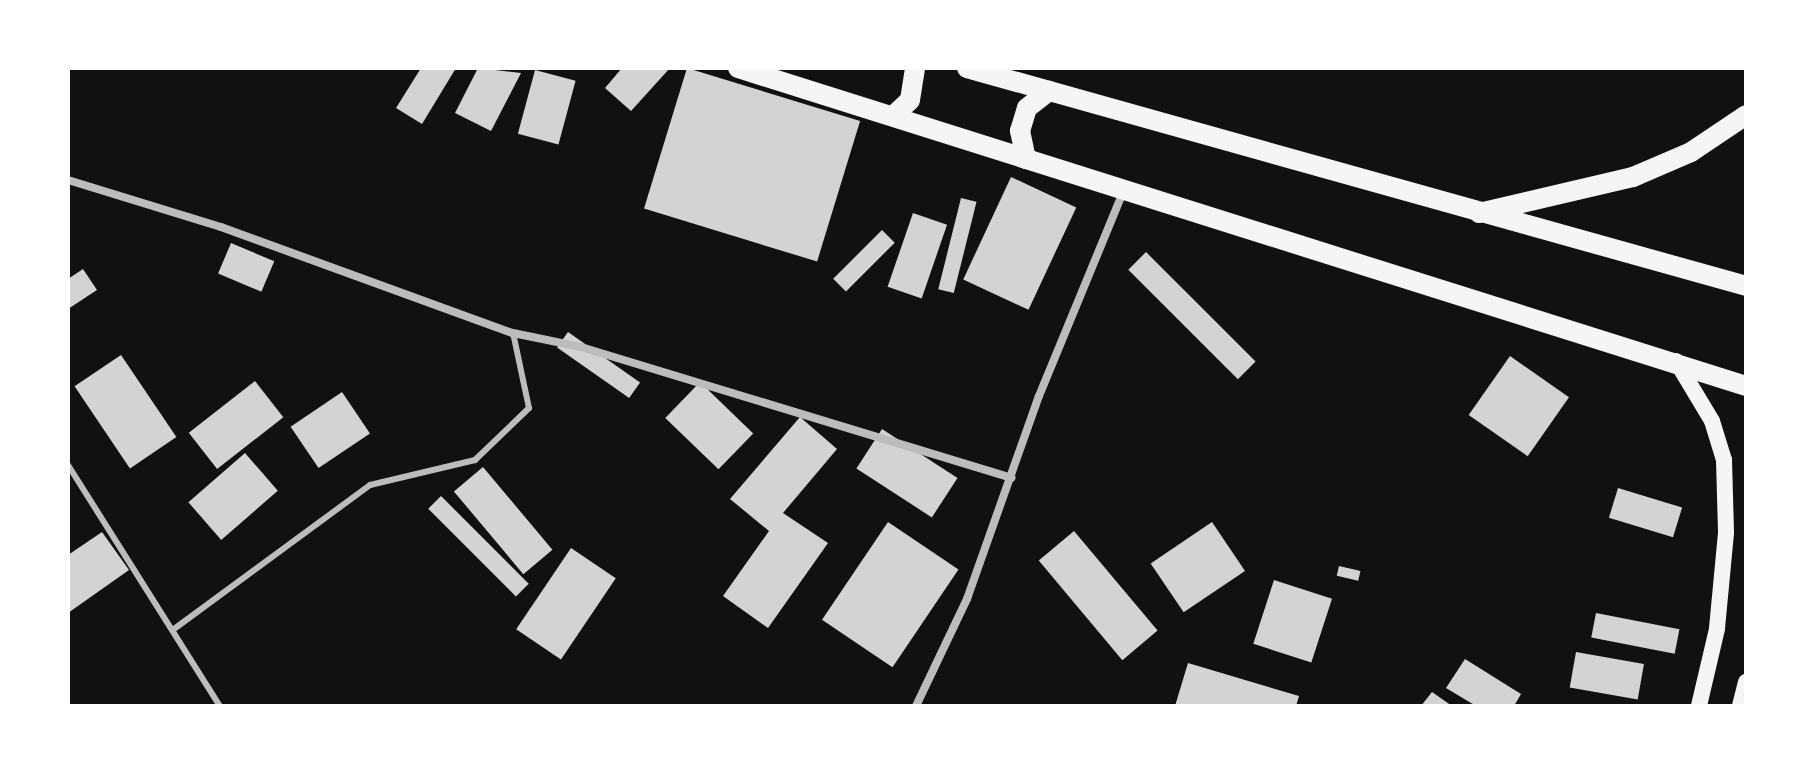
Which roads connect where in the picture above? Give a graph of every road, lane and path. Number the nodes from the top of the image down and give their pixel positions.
1 (738, 68) edge
2 (915, 68) edge
3 (967, 68) edge
4 (1049, 91) junction
5 (1746, 115) edge
6 (893, 116) junction
7 (1026, 159) junction
8 (68, 180) edge
9 (1124, 190) junction
10 (1477, 213) junction
11 (1746, 286) edge
12 (513, 333) junction
13 (1676, 361) junction
14 (1746, 386) edge
15 (68, 465) edge
16 (1012, 478) junction
17 (174, 629) junction
18 (1746, 682) edge
19 (220, 706) edge
20 (916, 706) edge
21 (1699, 706) edge
22 (1740, 706) edge

1 - 6 main road
2 - 6 main road
3 - 4 main road
4 - 7 main road
4 - 10 main road
5 - 10 main road
6 - 7 main road
7 - 9 main road
8 - 12 street
9 - 13 main road
9 - 16 street
10 - 11 main road
12 - 16 street
12 - 17 lane
13 - 14 main road
13 - 21 main road
15 - 17 lane
16 - 20 street
17 - 19 lane
18 - 22 main road

